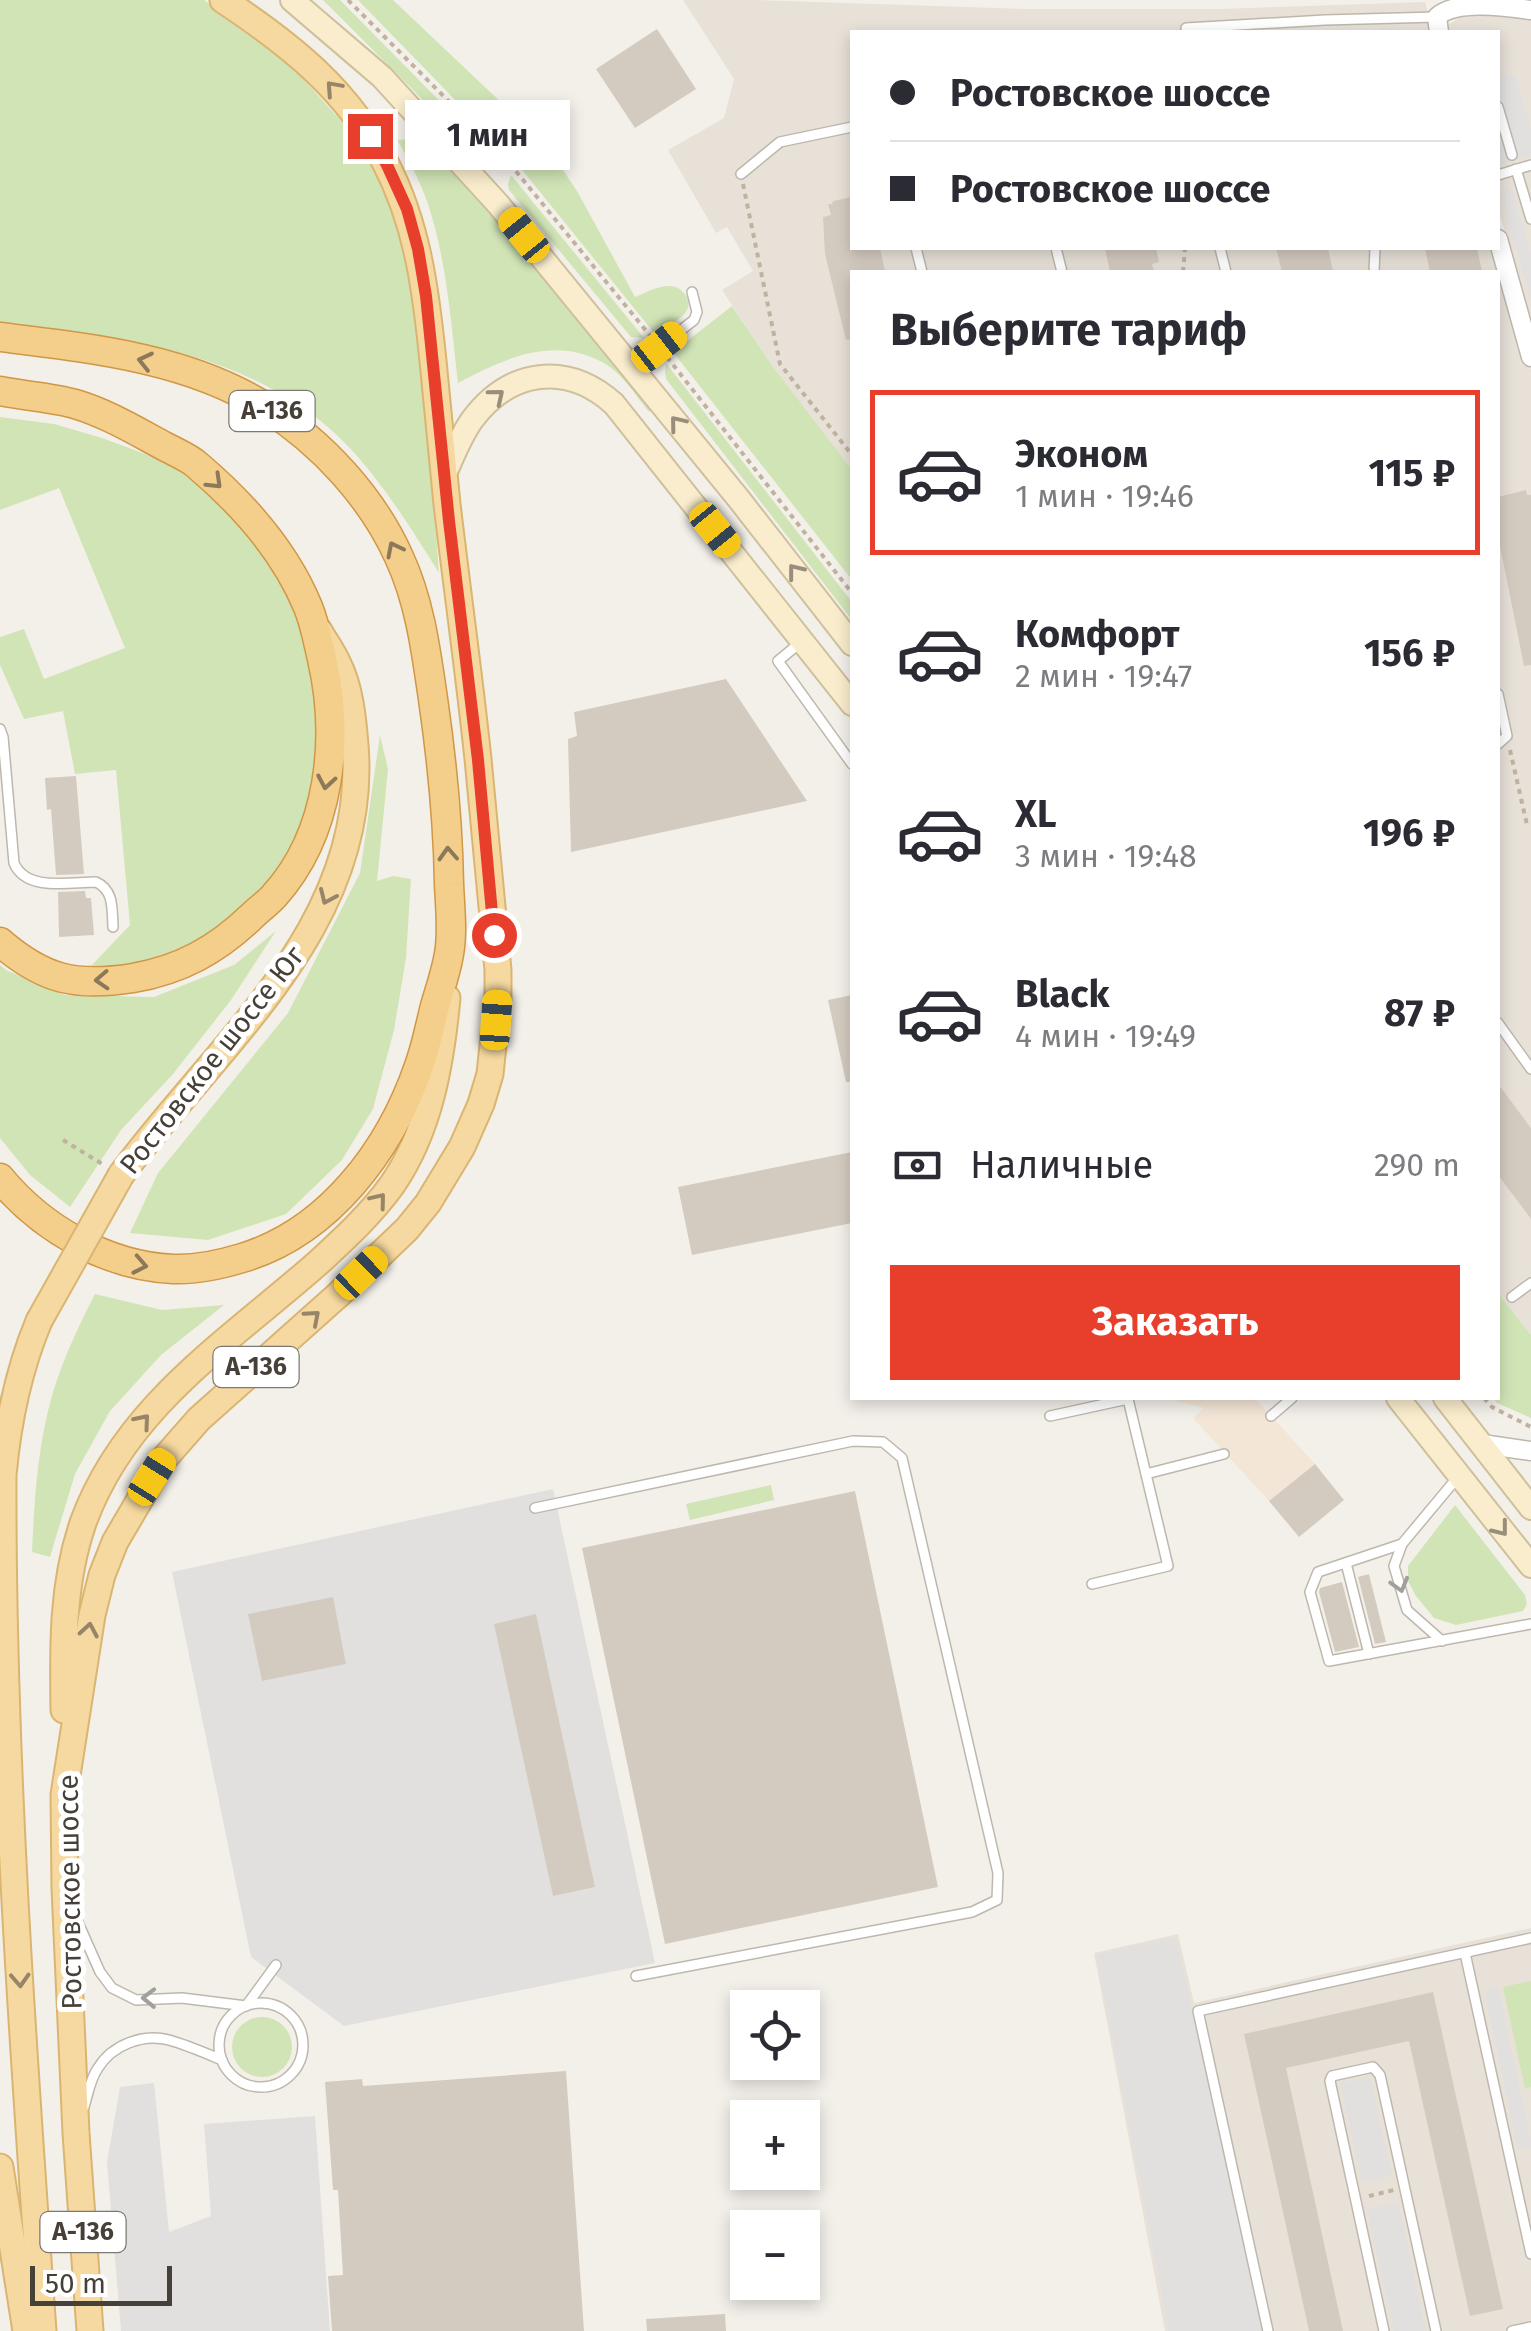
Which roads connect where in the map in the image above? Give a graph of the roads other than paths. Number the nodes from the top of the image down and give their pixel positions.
1 (223, 0) edge
2 (292, 0) edge
3 (1531, 10) edge
4 (1437, 14) edge
5 (1325, 20) junction
6 (1186, 30) edge
7 (1328, 30) edge
8 (1500, 112) edge
9 (850, 126) edge
10 (1512, 155) dead end
11 (1531, 165) edge
12 (1516, 169) junction
13 (1500, 173) edge
14 (741, 174) road end
15 (1531, 219) edge
16 (1500, 246) edge
17 (692, 292) dead end
18 (0, 337) edge
19 (1531, 357) edge
20 (633, 368) junction
21 (0, 392) edge
22 (444, 476) junction
23 (738, 498) junction
24 (715, 530) junction
25 (313, 622) junction
26 (803, 641) junction
27 (850, 641) edge
28 (850, 701) edge
29 (1500, 703) edge
30 (0, 729) edge
31 (1500, 742) edge
32 (850, 761) edge
33 (114, 926) dead end
34 (0, 942) edge
35 (450, 952) junction
36 (1500, 1026) edge
37 (1531, 1070) edge
38 (0, 1178) edge
39 (1531, 1283) edge
40 (1512, 1297) dead end
41 (1123, 1400) edge
42 (1128, 1400) edge
43 (1290, 1400) edge
44 (1400, 1400) edge
45 (1447, 1400) edge
46 (1050, 1416) dead end
47 (1270, 1416) dead end
48 (1482, 1444) junction
49 (1531, 1451) edge
50 (1224, 1454) dead end
51 (1146, 1474) junction
52 (1459, 1476) junction
53 (536, 1508) dead end
54 (1531, 1508) edge
55 (1402, 1544) junction
56 (1346, 1563) junction
57 (1531, 1566) edge
58 (1092, 1584) dead end
59 (1531, 1624) edge
60 (1442, 1640) junction
61 (1369, 1654) junction
62 (64, 1796) junction
63 (64, 1888) junction
64 (1531, 1938) edge
65 (1465, 1953) junction
66 (276, 1965) dead end
67 (636, 1976) dead end
68 (246, 2006) junction
69 (222, 2060) junction
70 (76, 2133) junction
71 (0, 2167) edge
72 (1531, 2254) edge
73 (1531, 2327) edge
74 (26, 2331) edge
75 (44, 2331) edge
76 (90, 2331) edge
77 (1268, 2331) edge
78 (1384, 2331) edge
79 (1436, 2331) edge
80 (1512, 2331) edge

22 -> 1 main road, Ростовское шоссе / А-136
2 - 20 main road
3 - 4 street
4 - 5 lane
5 - 6 lane
5 - 7 lane
8 - 10 lane
9 - 14 lane
11 - 12 lane
12 - 13 lane
12 - 15 lane
16 - 19 street
17 - 20 lane
35 -> 18 highway, А-136
23 -> 20 main road
21 -> 25 highway, А-136
22 -> 24 main road
62 -> 22 main road, Ростовское шоссе / А-136
23 - 24 main road
27 -> 23 main road
24 - 26 main road
25 -> 34 highway, А-136
25 -> 75 main road, Ростовское шоссе Юг / А-136, bridge
26 - 28 main road
26 - 32 lane
29 - 31 lane
30 - 33 lane
38 -> 35 highway, А-136
62 -> 35 main road, А-136
36 - 37 lane
39 - 40 lane
41 - 46 lane
42 - 51 lane
43 - 47 lane
44 - 52 main road
45 - 48 main road
48 - 49 street
48 - 54 main road
50 - 51 lane
51 - 58 lane
52 - 55 lane
52 -> 57 main road
53 - 67 lane
55 - 56 lane
55 -> 60 lane
56 - 61 lane
56 - 61 lane
59 - 60 lane
60 - 61 lane
62 - 63 main road, Ростовское шоссе / А-136
68 -> 63 lane
63 - 70 main road, Ростовское шоссе / А-136
64 - 65 lane
65 - 72 lane
65 - 77 lane
66 - 68 lane
68 - 69 lane
68 - 69 lane
69 - 70 lane
70 - 76 main road, Ростовское шоссе / А-136
71 - 74 main road, А-136
73 - 80 lane
78 - 79 lane

